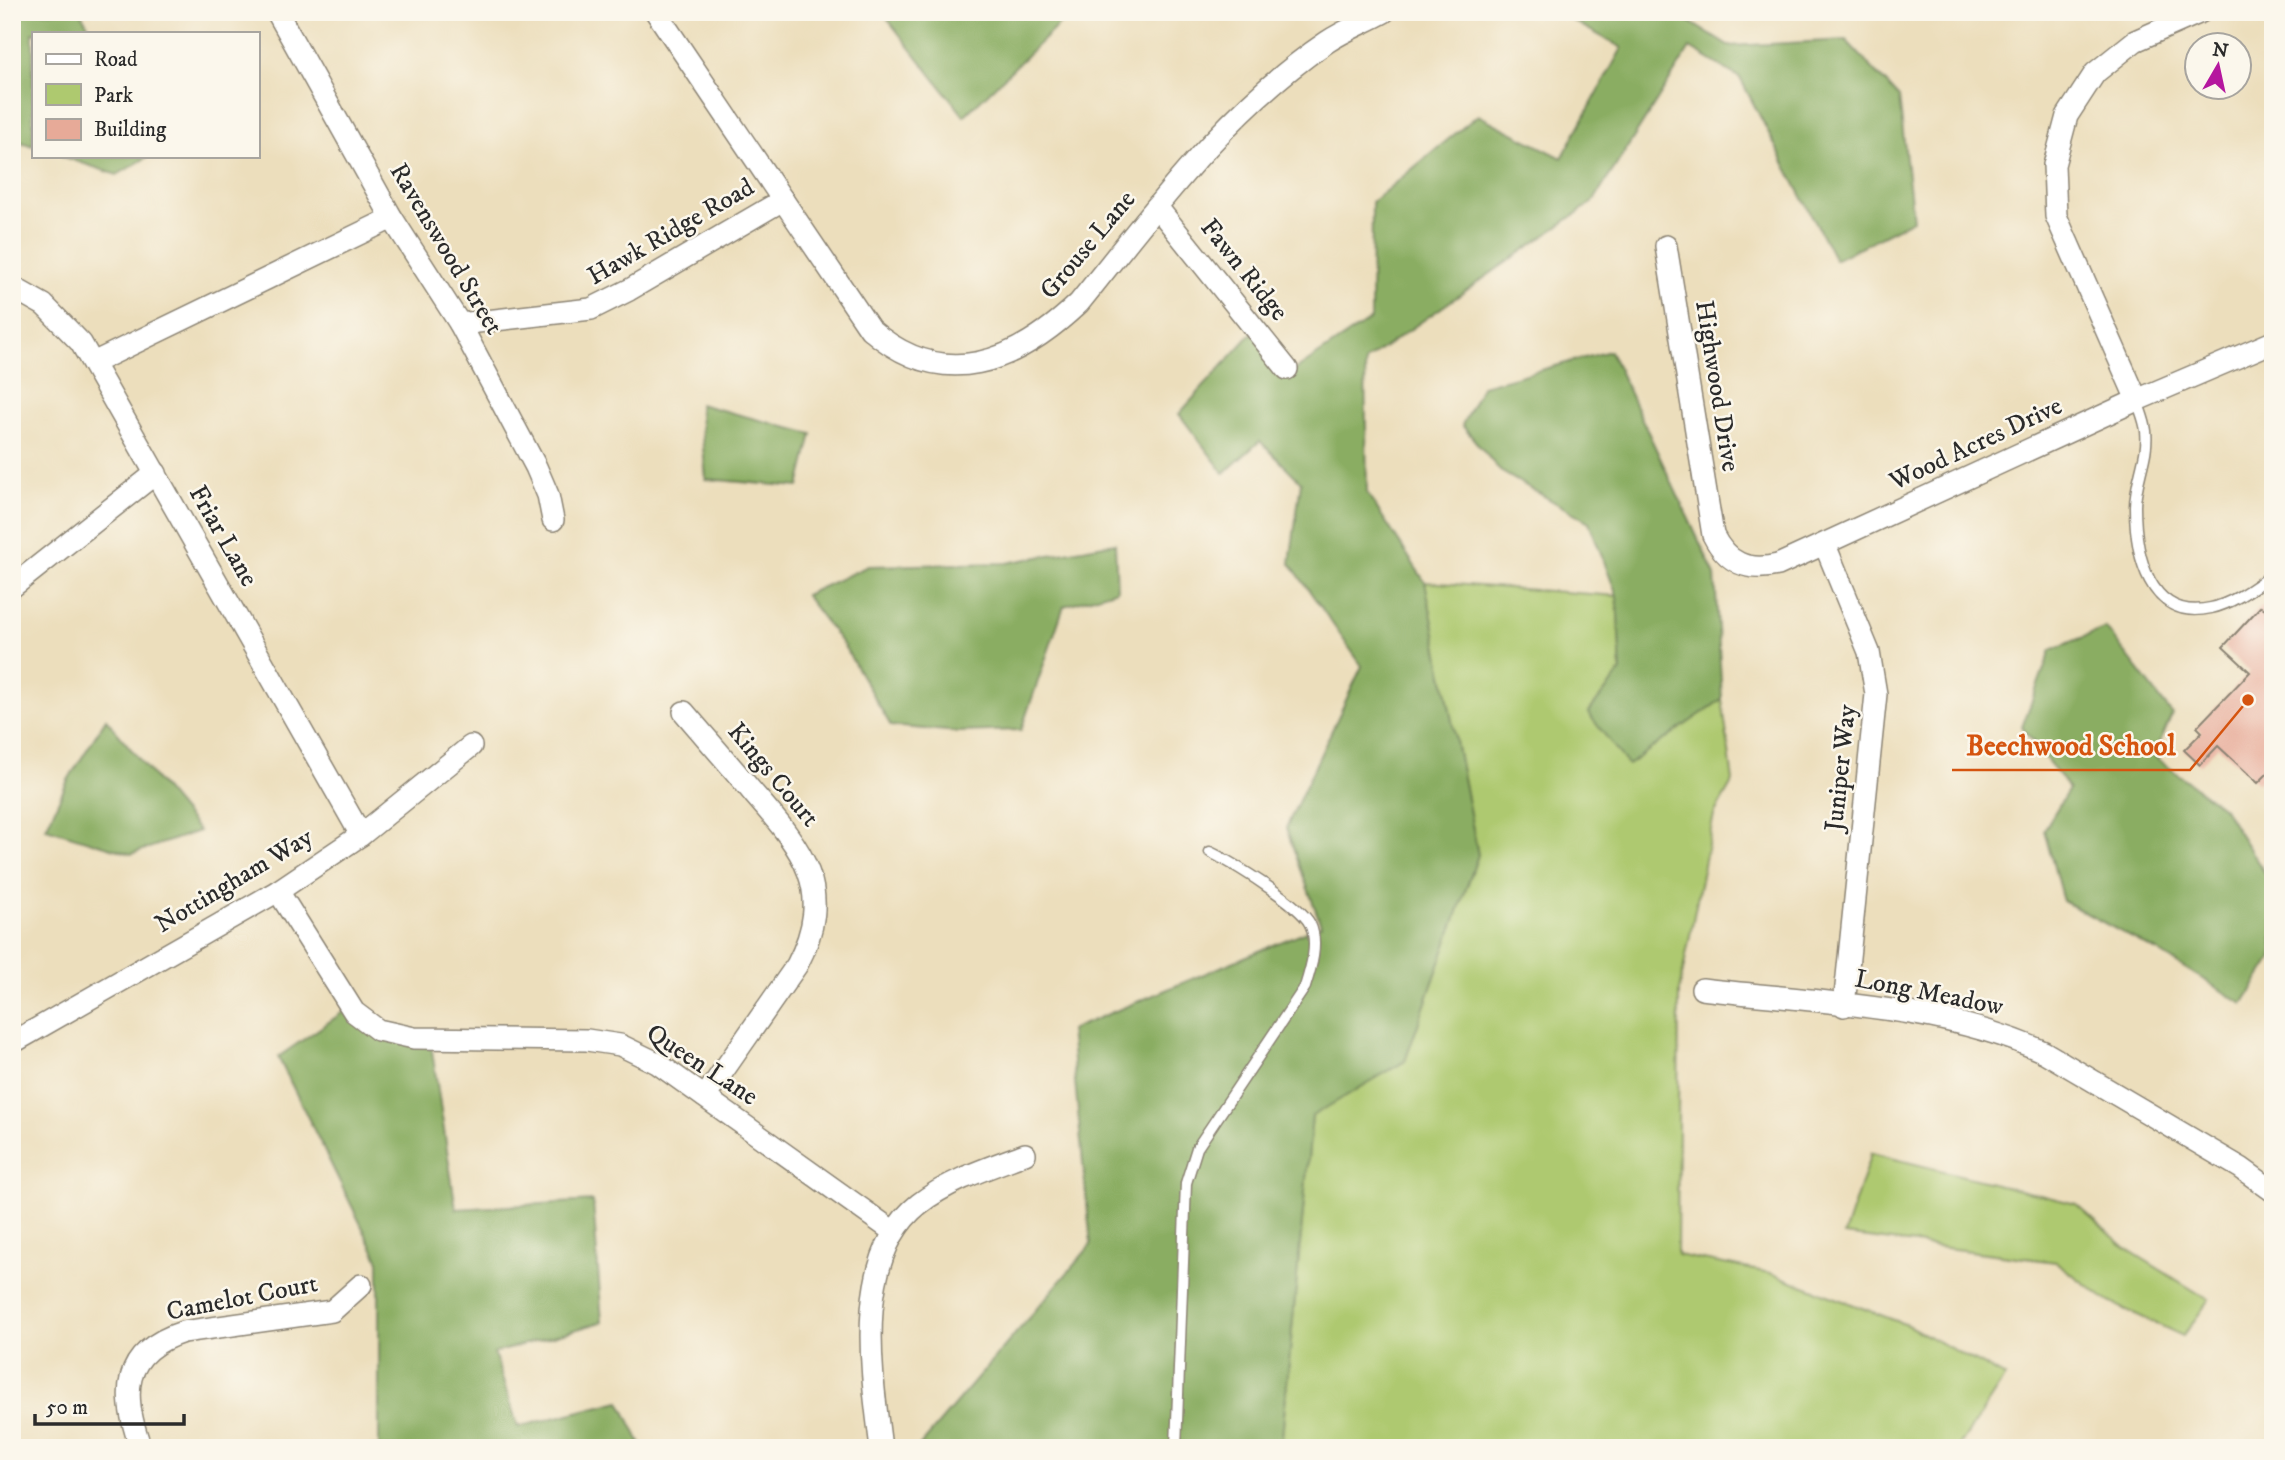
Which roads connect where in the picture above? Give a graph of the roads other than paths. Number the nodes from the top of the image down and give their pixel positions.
1 (278, 12) edge
2 (656, 12) edge
3 (1384, 12) edge
4 (2201, 12) edge
5 (783, 200) junction
6 (1157, 207) junction
7 (393, 218) junction
8 (1666, 246) dead end
9 (12, 287) edge
10 (460, 324) junction
11 (2273, 342) edge
12 (93, 363) junction
13 (1287, 369) dead end
14 (2137, 400) junction
15 (156, 473) junction
16 (553, 520) dead end
17 (1713, 535) joint
18 (1825, 545) junction
19 (2273, 574) edge
20 (12, 587) edge
21 (684, 712) dead end
22 (471, 746) dead end
23 (361, 835) junction
24 (1210, 852) dead end
25 (278, 891) junction
26 (1702, 989) dead end
27 (1844, 1006) junction
28 (12, 1043) edge
29 (705, 1097) junction
30 (1024, 1154) dead end
31 (2273, 1191) edge
32 (894, 1232) junction
33 (361, 1286) dead end
34 (141, 1448) edge
35 (881, 1448) edge
36 (1176, 1448) edge

1 - 7 street, Ravenswood Street
2 - 5 street, Grouse Lane
3 - 6 street, Grouse Lane
4 - 14 street
5 - 6 street, Grouse Lane
5 - 10 street, Hawk Ridge Road
6 - 13 street, Fawn Ridge
7 - 10 street, Ravenswood Street
7 - 12 street
8 - 17 street, Highwood Drive
9 - 12 street, Friar Lane
10 - 16 street, Ravenswood Street
11 - 14 street, Wood Acres Drive
12 - 15 street, Friar Lane
14 - 18 street, Wood Acres Drive
14 - 19 lane
15 - 20 street
15 - 23 street, Friar Lane
17 - 18 street, Wood Acres Drive
18 - 27 street, Juniper Way
21 - 29 street, Kings Court
22 - 23 street, Nottingham Way
23 - 25 street, Nottingham Way
24 - 36 lane
25 - 28 street, Nottingham Way
25 - 29 street, Queen Lane
26 - 27 street, Long Meadow
27 - 31 street, Long Meadow
29 - 32 street, Queen Lane
30 - 32 street
32 - 35 street
33 - 34 street, Camelot Court

